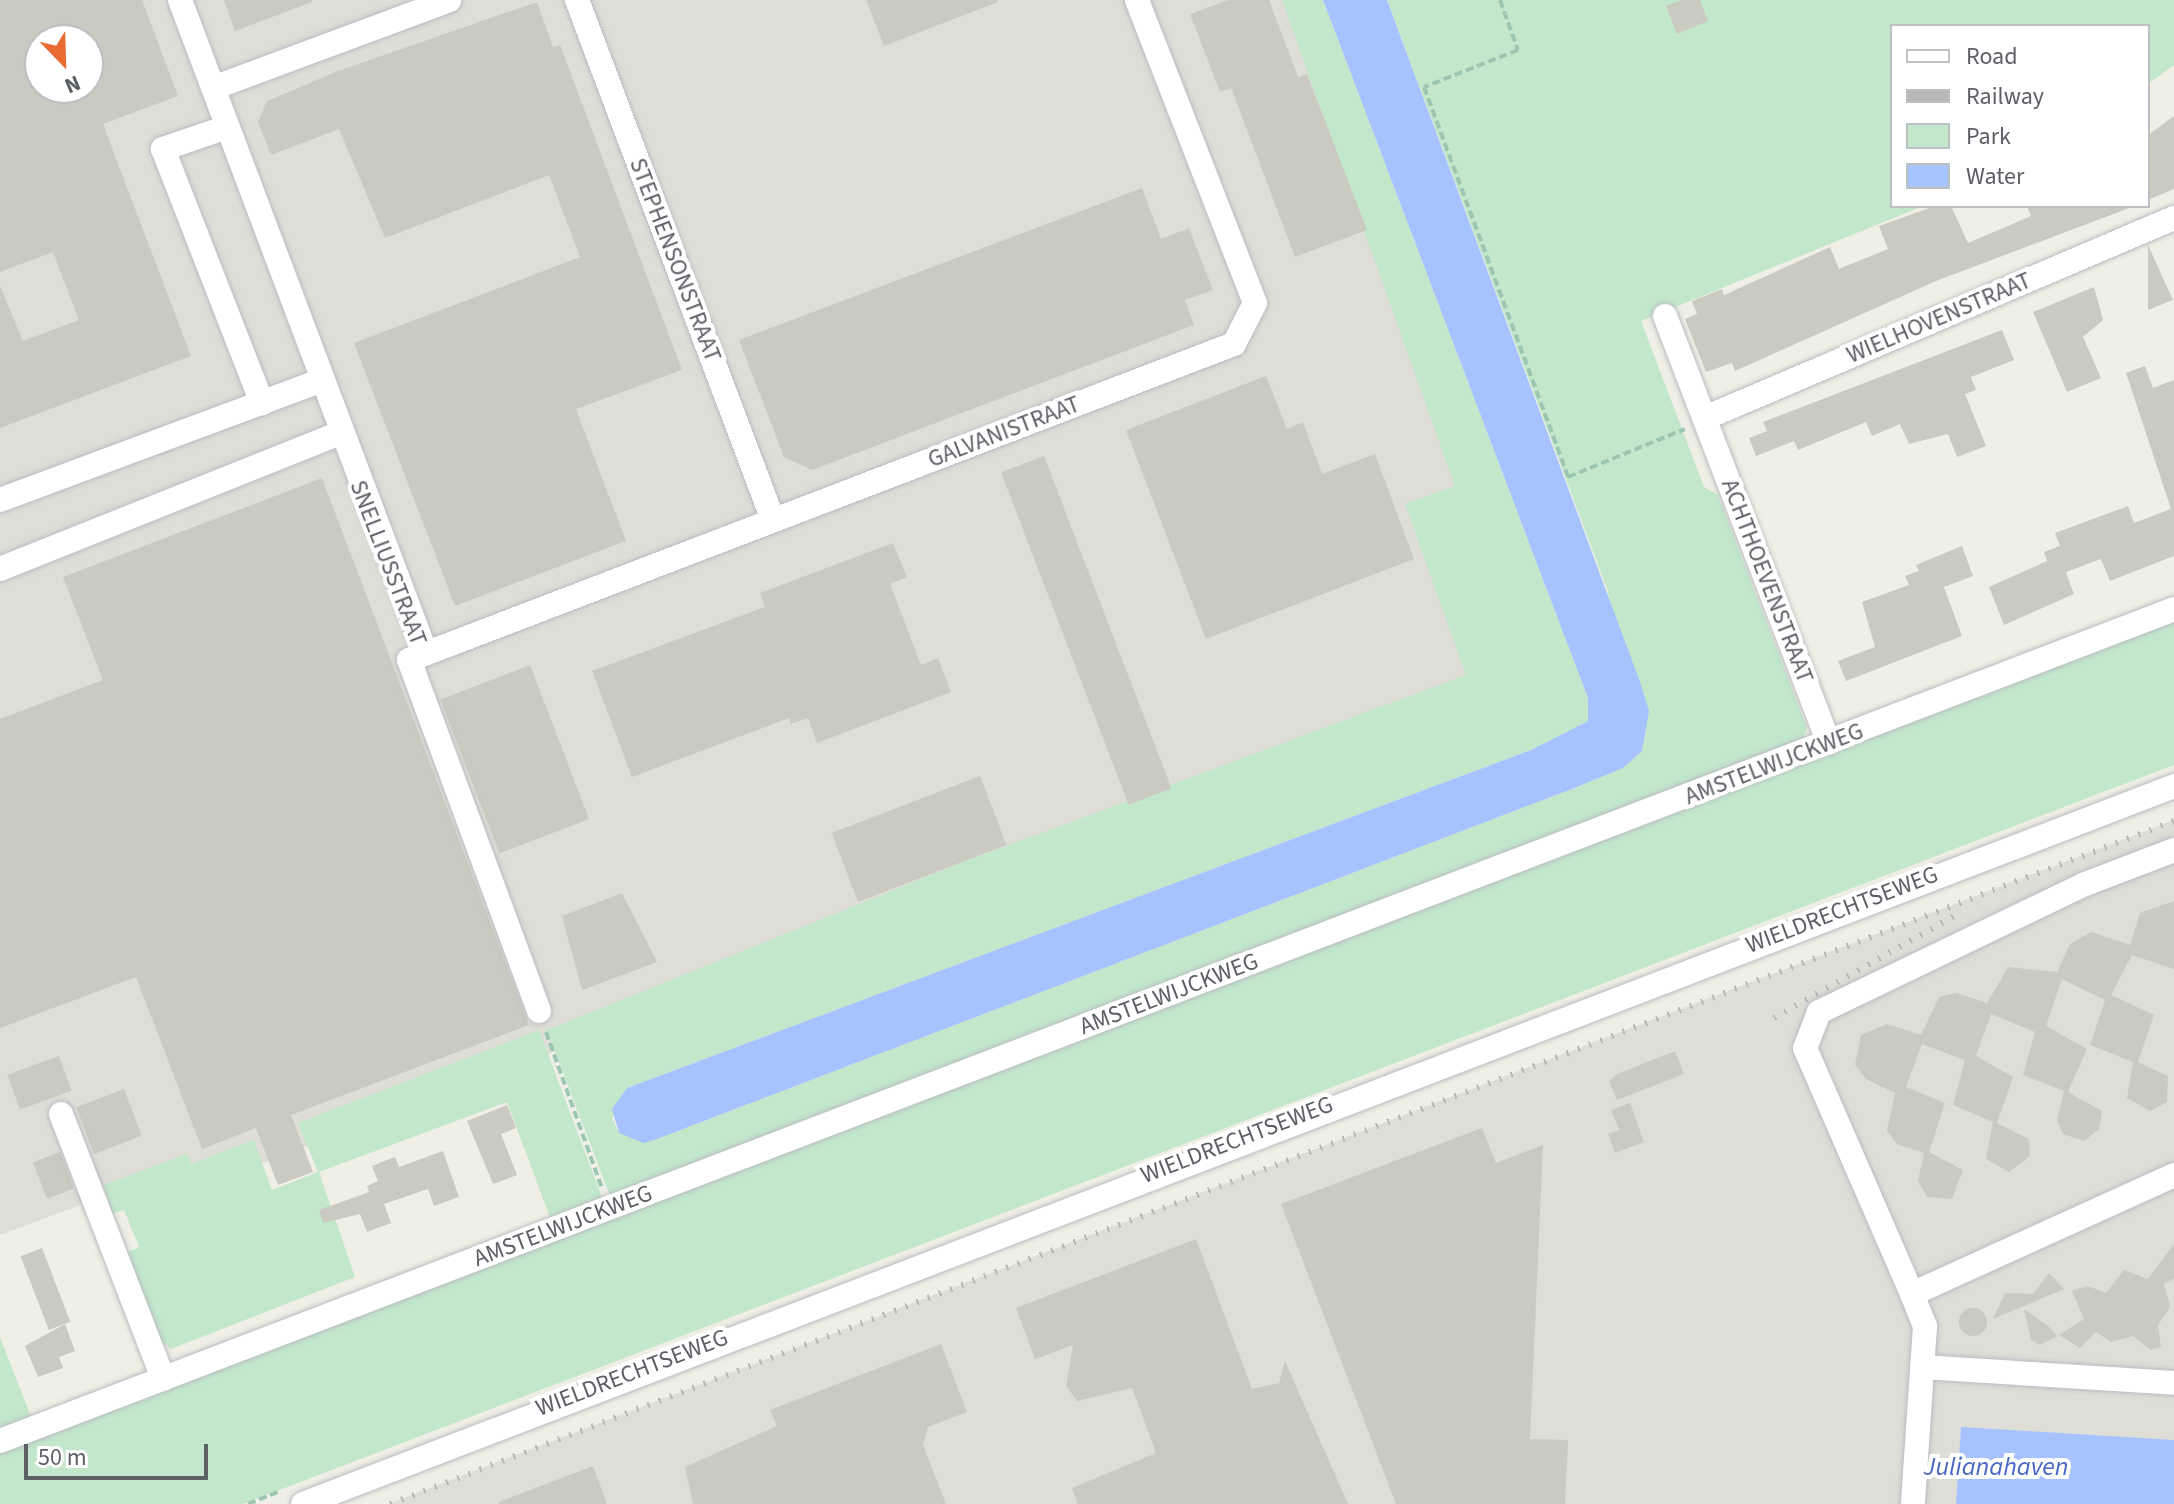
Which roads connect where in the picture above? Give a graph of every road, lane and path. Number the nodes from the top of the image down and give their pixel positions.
1 (180, 0) edge
2 (449, 0) edge
3 (577, 0) edge
4 (1137, 0) edge
5 (1500, 0) edge
6 (213, 88) junction
7 (227, 127) junction
8 (2174, 218) edge
9 (1665, 316) dead end
10 (318, 382) junction
11 (262, 403) junction
12 (1705, 418) junction
13 (338, 434) junction
14 (0, 500) edge
15 (773, 520) junction
16 (0, 569) edge
17 (2174, 609) edge
18 (426, 653) junction
19 (1829, 743) junction
20 (2174, 786) edge
21 (2174, 850) edge
22 (539, 1011) joint
23 (61, 1114) dead end
24 (2174, 1175) edge
25 (610, 1208) junction
26 (1912, 1294) junction
27 (1922, 1367) junction
28 (163, 1379) junction
29 (2174, 1383) edge
30 (0, 1441) edge
31 (303, 1504) edge
32 (1913, 1504) edge

1 - 6 street, SNELLIUSSTRAAT
2 - 6 street
3 - 15 street, STEPHENSONSTRAAT
4 - 15 street, GALVANISTRAAT
5 - 12 path
6 - 7 street, SNELLIUSSTRAAT
7 - 10 street, SNELLIUSSTRAAT
7 - 11 street
8 - 12 street, WIELHOVENSTRAAT
9 - 12 street, ACHTHOEVENSTRAAT
10 - 11 street
10 - 13 street, SNELLIUSSTRAAT
11 - 14 street
12 - 19 street, ACHTHOEVENSTRAAT
13 - 16 street
13 - 18 street, SNELLIUSSTRAAT
15 - 18 street, GALVANISTRAAT
17 - 19 street, AMSTELWIJCKWEG
18 - 22 street, SNELLIUSSTRAAT
19 - 25 street, AMSTELWIJCKWEG
20 - 31 street, WIELDRECHTSEWEG
21 - 26 street
22 - 25 path
23 - 28 street
24 - 26 street
25 - 28 street, AMSTELWIJCKWEG
26 - 27 street
27 - 29 street
27 - 32 street
28 - 30 street, AMSTELWIJCKWEG

